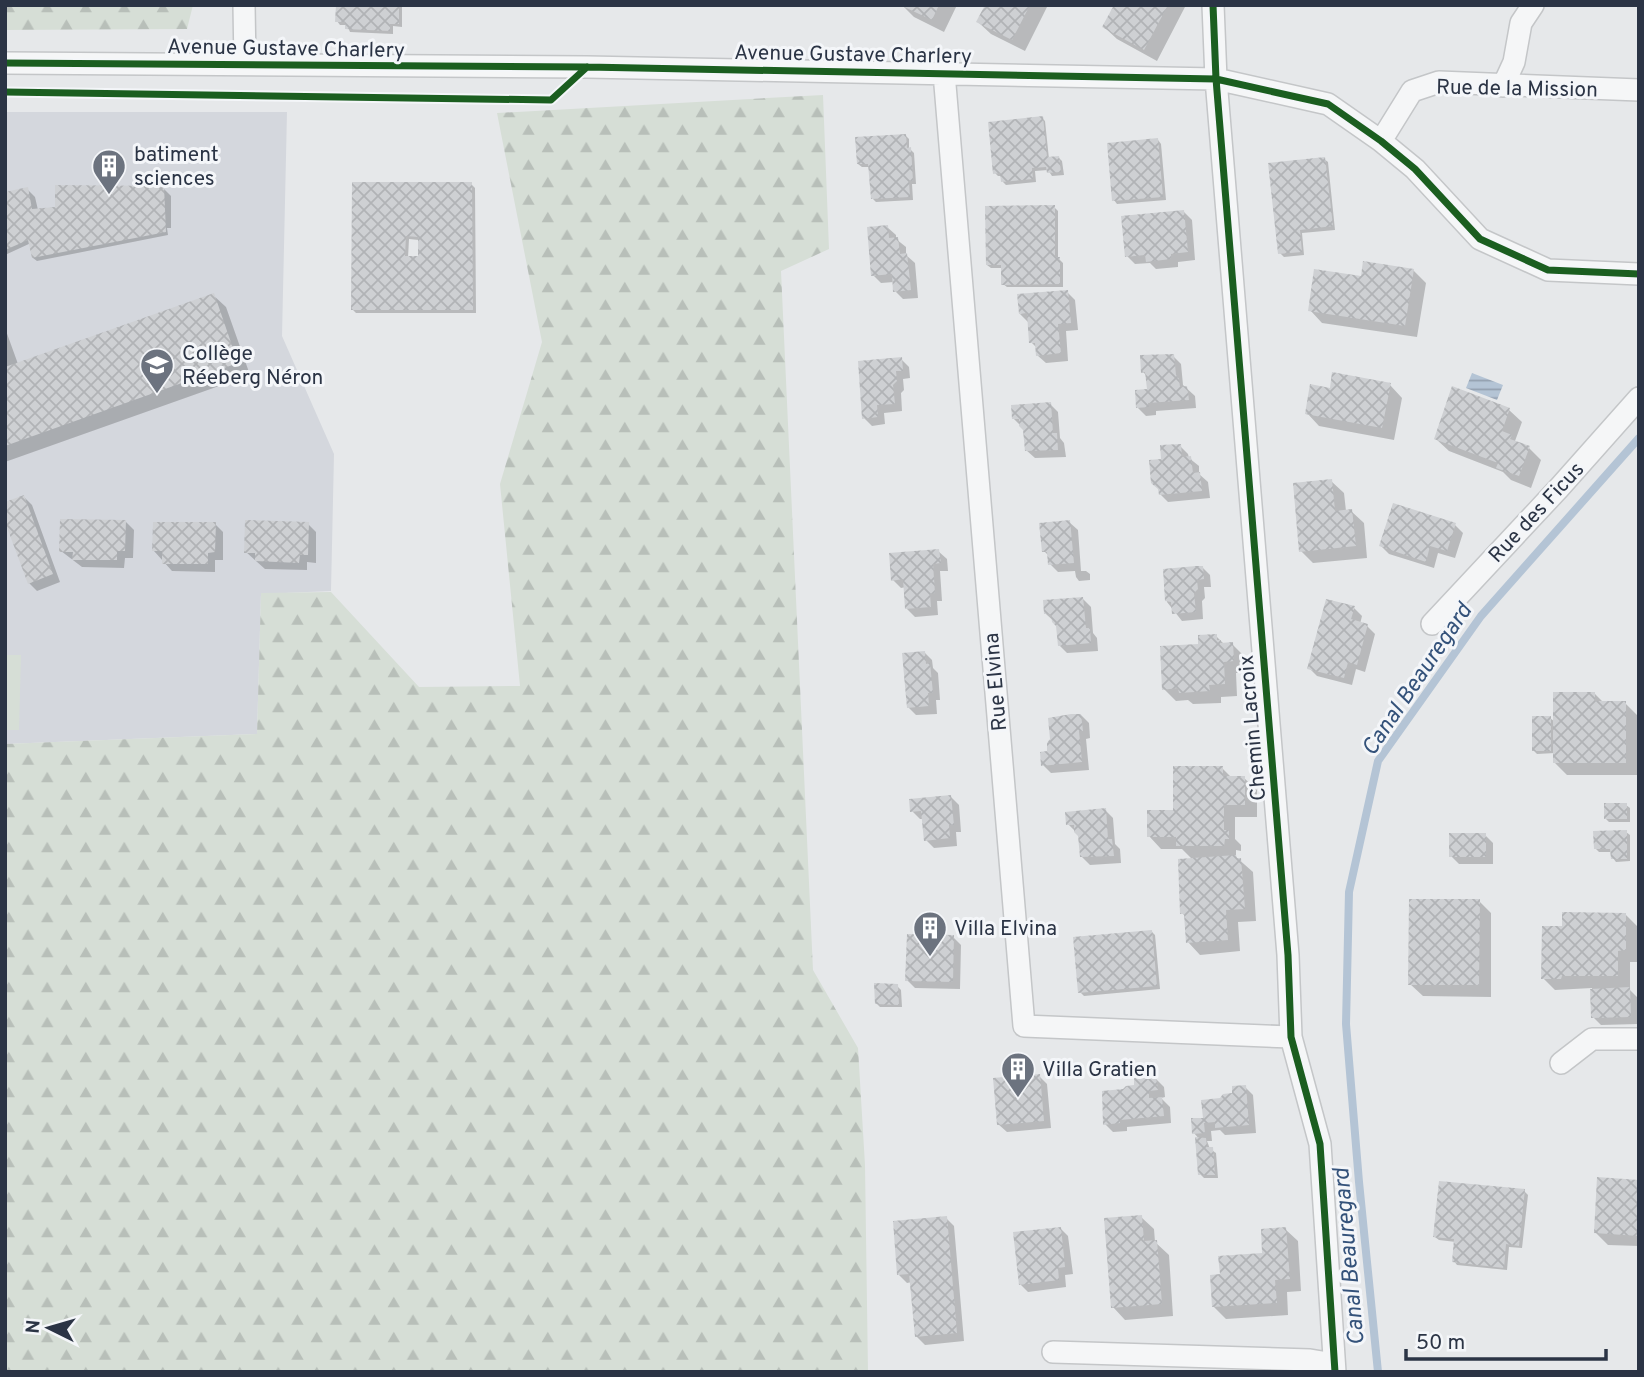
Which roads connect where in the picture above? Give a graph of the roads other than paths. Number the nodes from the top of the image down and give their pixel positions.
1 (244, 5) edge
2 (1213, 5) edge
3 (1533, 5) edge
4 (5, 63) edge
5 (245, 64) junction
6 (944, 73) junction
7 (1216, 79) junction
8 (1503, 86) junction
9 (1639, 90) edge
10 (1381, 141) junction
11 (1639, 274) edge
12 (1639, 398) edge
13 (1432, 624) dead end
14 (1291, 1038) junction
15 (1639, 1039) edge
16 (1561, 1063) dead end
17 (1053, 1352) dead end
18 (1334, 1368) edge

1 - 5 street
2 - 7 street, Chemin Lacroix
3 - 8 street
4 - 5 street, Avenue Gustave Charlery
5 - 6 street, Avenue Gustave Charlery
6 - 7 street, Avenue Gustave Charlery
6 - 14 street, Rue Elvina
7 - 10 street, Avenue Gustave Charlery
7 - 14 street, Chemin Lacroix
8 - 9 street, Rue de la Mission
8 - 10 street, Rue de la Mission
10 - 11 street, Avenue Gustave Charlery
12 - 13 street, Rue des Ficus
14 - 18 street, Chemin Lacroix
15 - 16 street
17 - 18 street

